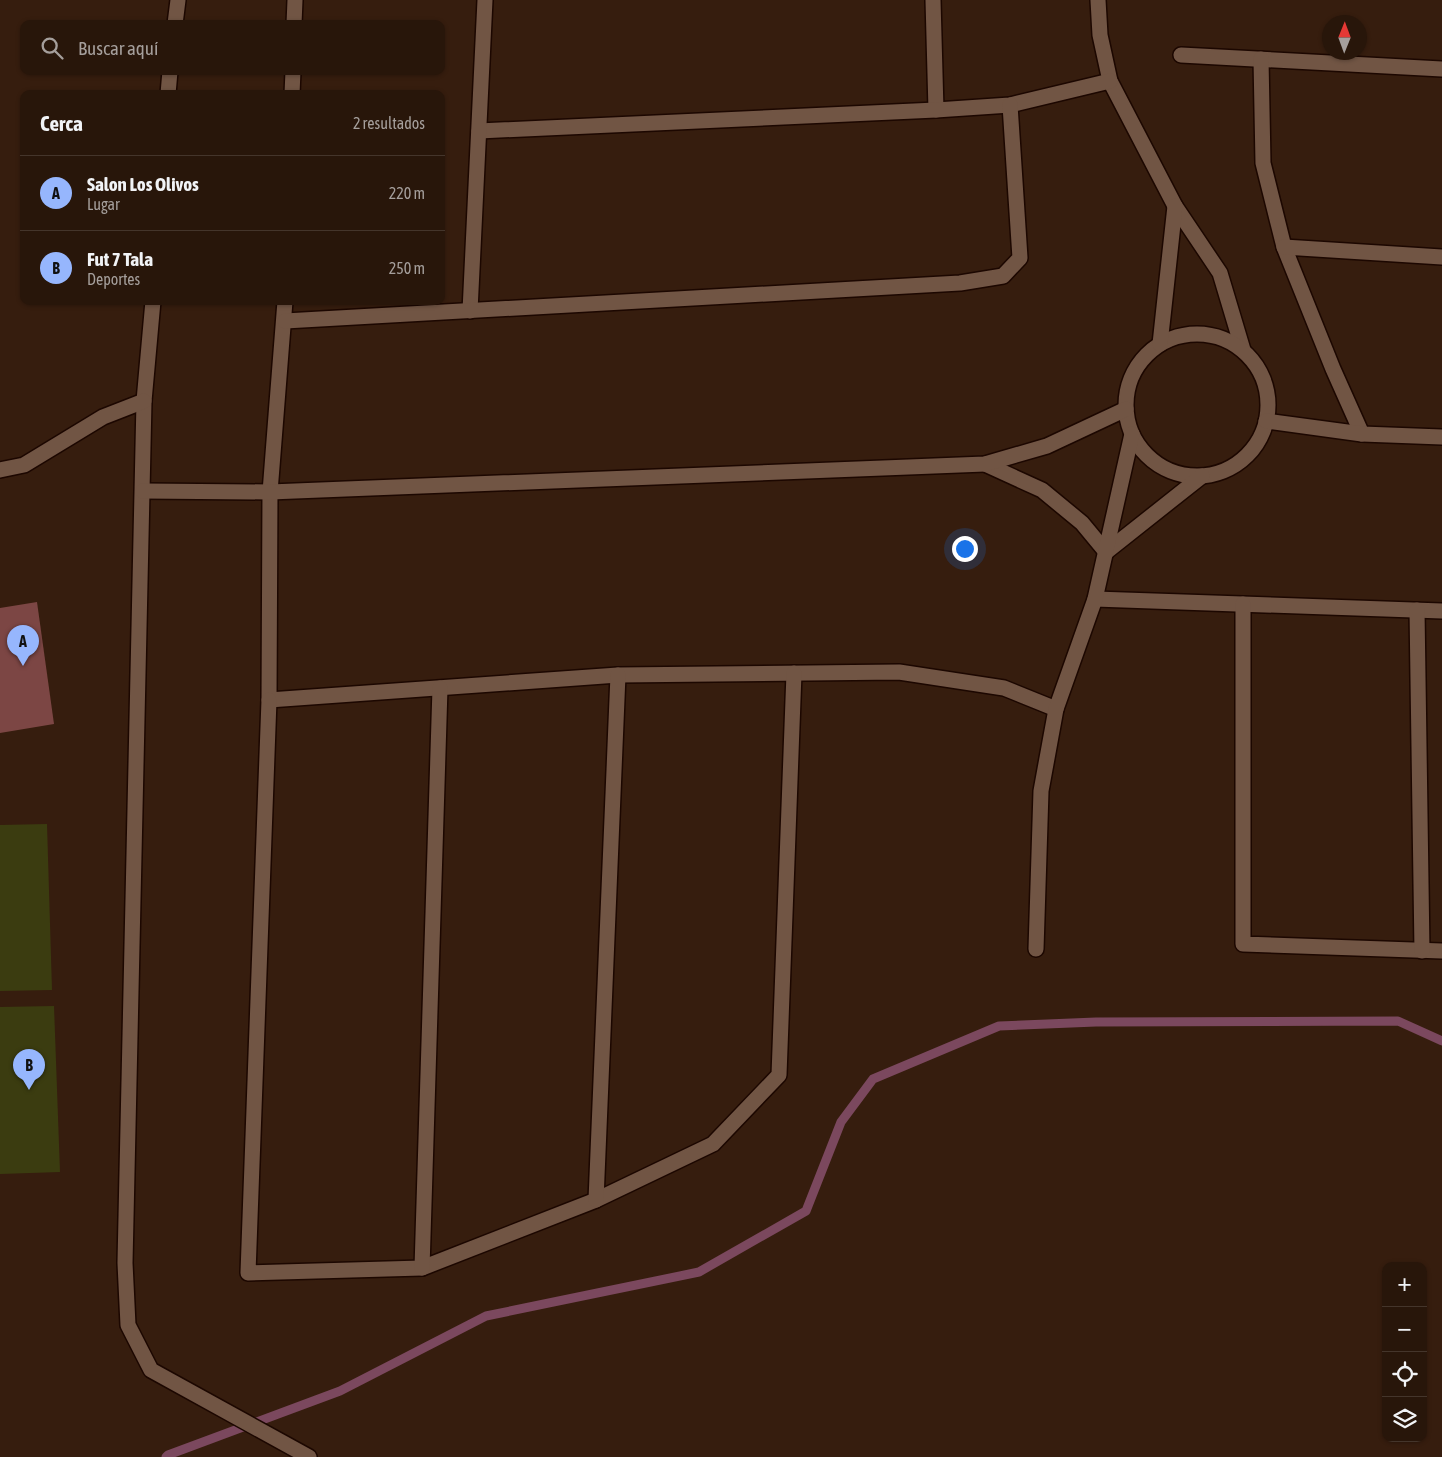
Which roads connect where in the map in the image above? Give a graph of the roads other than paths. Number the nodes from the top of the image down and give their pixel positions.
1 (178, 0) edge
2 (295, 0) edge
3 (485, 0) edge
4 (933, 0) edge
5 (1098, 0) edge
6 (176, 20) edge
7 (294, 20) edge
8 (1181, 55) dead end
9 (1261, 60) junction
10 (1442, 69) edge
11 (170, 75) edge
12 (293, 75) edge
13 (1110, 81) junction
14 (168, 90) edge
15 (292, 90) edge
16 (1010, 105) junction
17 (936, 110) junction
18 (479, 131) junction
19 (1174, 206) junction
20 (1284, 248) junction
21 (1442, 257) edge
22 (153, 305) edge
23 (285, 305) edge
24 (470, 311) junction
25 (285, 321) junction
26 (1160, 344) junction
27 (1243, 350) junction
28 (144, 401) junction
29 (1126, 409) junction
30 (1266, 421) junction
31 (1132, 434) junction
32 (1362, 434) junction
33 (1442, 437) edge
34 (985, 464) junction
35 (0, 470) edge
36 (1202, 476) junction
37 (143, 491) junction
38 (270, 492) junction
39 (1106, 552) junction
40 (1095, 599) junction
41 (1243, 604) junction
42 (1417, 610) junction
43 (1442, 611) edge
44 (794, 673) junction
45 (618, 675) junction
46 (440, 688) junction
47 (269, 700) junction
48 (1056, 709) junction
49 (1036, 949) dead end
50 (1422, 951) junction
51 (1442, 951) edge
52 (596, 1200) junction
53 (422, 1268) junction
54 (308, 1456) edge

1 - 6 street
2 - 7 street
3 - 18 street
4 - 17 street
5 - 13 street
8 - 9 street
9 - 10 street
9 - 20 street
11 - 14 street
12 - 15 street
13 - 16 street
13 - 19 street
16 - 17 street
16 - 24 street
17 - 18 street
18 - 24 street
19 - 26 street
19 - 27 street
20 - 21 street
20 - 32 street
22 - 28 street
23 - 25 street
24 - 25 street
25 - 38 street
26 - 27 street
26 - 29 street
27 - 30 street
28 - 35 street
28 - 37 street
29 - 31 street
29 - 34 street
30 - 32 street
30 - 36 street
31 - 36 street
31 - 39 street
32 - 33 street
34 - 38 street
34 - 39 street
36 - 39 street
37 - 38 street
37 - 54 street
38 - 47 street
39 - 40 street
40 - 41 street
40 - 48 street
41 - 42 street
41 - 50 street
42 - 43 street
42 - 50 street
44 - 45 street
44 - 48 street
44 - 52 street
45 - 46 street
45 - 52 street
46 - 47 street
46 - 53 street
47 - 53 street
48 - 49 street
50 - 51 street
52 - 53 street

